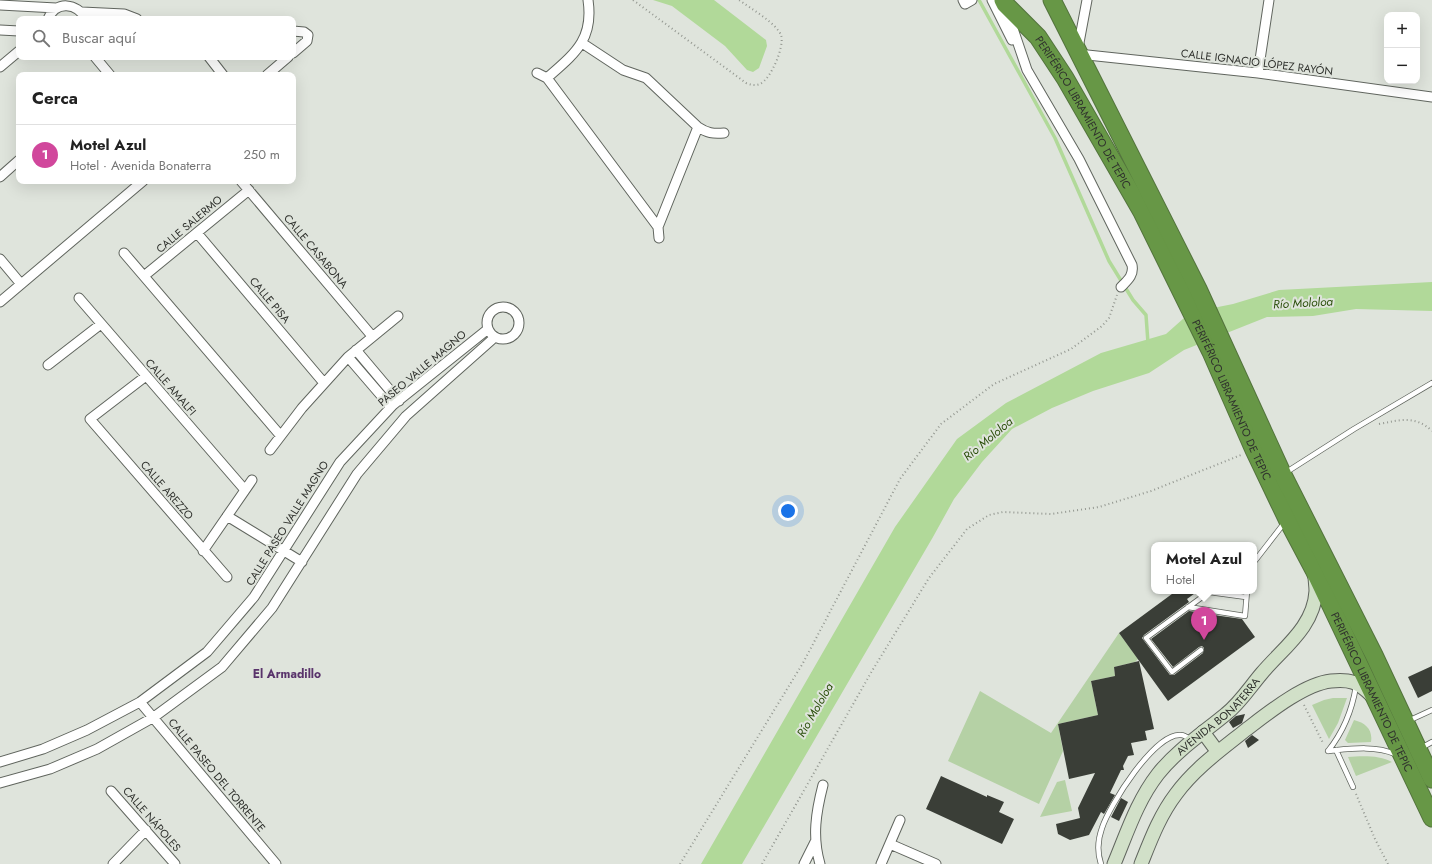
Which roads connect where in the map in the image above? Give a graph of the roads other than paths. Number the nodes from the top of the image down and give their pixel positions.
1 (588, 0) edge
2 (963, 0) edge
3 (971, 0) edge
4 (1052, 0) edge
5 (1087, 0) edge
6 (1269, 0) edge
7 (1000, 1) edge
8 (0, 5) edge
9 (56, 8) junction
10 (84, 15) edge
11 (50, 16) edge
12 (104, 16) edge
13 (129, 16) edge
14 (0, 30) edge
15 (16, 31) edge
16 (296, 31) edge
17 (582, 43) junction
18 (296, 50) edge
19 (1078, 53) junction
20 (16, 54) edge
21 (98, 60) edge
22 (211, 60) edge
23 (284, 60) edge
24 (0, 67) edge
25 (1027, 70) junction
26 (108, 72) edge
27 (221, 72) edge
28 (270, 72) edge
29 (537, 72) dead end
30 (1258, 73) junction
31 (547, 78) junction
32 (1432, 97) edge
33 (698, 127) junction
34 (724, 133) dead end
35 (16, 163) edge
36 (0, 176) edge
37 (139, 184) edge
38 (244, 184) edge
39 (249, 190) junction
40 (658, 227) junction
41 (197, 233) junction
42 (658, 238) dead end
43 (124, 253) dead end
44 (0, 259) edge
45 (144, 276) junction
46 (21, 284) junction
47 (1124, 284) road end
48 (1191, 292) junction
49 (79, 298) dead end
50 (0, 302) edge
51 (398, 316) dead end
52 (101, 324) junction
53 (488, 329) junction
54 (372, 336) junction
55 (495, 337) junction
56 (1218, 349) junction
57 (356, 350) junction
58 (348, 357) junction
59 (48, 365) dead end
60 (146, 376) junction
61 (324, 383) junction
62 (1432, 383) edge
63 (399, 401) junction
64 (391, 407) junction
65 (280, 435) junction
66 (270, 450) dead end
67 (340, 462) joint
68 (1283, 475) junction
69 (252, 480) dead end
70 (245, 490) junction
71 (227, 516) junction
72 (1287, 519) junction
73 (204, 551) junction
74 (284, 551) junction
75 (1257, 558) edge
76 (302, 562) junction
77 (1314, 570) junction
78 (227, 577) dead end
79 (1206, 594) edge
80 (1224, 594) edge
81 (1246, 594) edge
82 (1246, 597) junction
83 (1188, 607) junction
84 (1201, 650) dead end
85 (1358, 664) junction
86 (1356, 683) junction
87 (1376, 700) junction
88 (140, 702) junction
89 (1432, 710) edge
90 (154, 718) junction
91 (1405, 723) junction
92 (1203, 732) junction
93 (1193, 742) junction
94 (1336, 750) junction
95 (1418, 750) edge
96 (1217, 752) junction
97 (0, 762) edge
98 (1432, 779) edge
99 (0, 784) edge
100 (823, 785) dead end
101 (1353, 787) road end
102 (111, 791) dead end
103 (1432, 818) edge
104 (900, 820) dead end
105 (146, 830) junction
106 (815, 842) junction
107 (890, 844) junction
108 (271, 862) edge
109 (113, 864) edge
110 (175, 864) edge
111 (804, 864) edge
112 (820, 864) edge
113 (881, 864) edge
114 (936, 864) edge
115 (1101, 864) edge
116 (1114, 864) edge
117 (1141, 864) edge

1 - 17 street
2 - 3 street
4 - 19 highway, PERIFÉRICO LIBRAMIENTO DE TEPIC
5 - 19 street
6 - 30 street
7 - 25 street
7 - 25 street
7 - 48 highway, PERIFÉRICO LIBRAMIENTO DE TEPIC
8 - 9 street
9 - 10 street
9 - 11 street
10 - 12 street
12 - 13 street
14 - 15 street
16 - 18 street
17 - 31 street
17 - 33 street
19 - 30 street, CALLE IGNACIO LÓPEZ RAYÓN
19 - 48 highway, PERIFÉRICO LIBRAMIENTO DE TEPIC
20 - 24 street
21 - 26 street
22 - 27 street
23 - 28 street
25 - 47 street
29 - 31 street
30 - 32 street, CALLE IGNACIO LÓPEZ RAYÓN
31 - 40 street
33 - 34 street
33 - 40 street
35 - 36 street
37 - 46 street
38 - 39 street, CALLE CASABONA
39 - 41 street, CALLE SALERMO
39 - 54 street, CALLE CASABONA
40 - 42 street
41 - 45 street, CALLE SALERMO
41 - 61 street, CALLE PISA
43 - 45 street
44 - 46 street
45 - 65 street
46 - 50 street
48 - 56 highway, PERIFÉRICO LIBRAMIENTO DE TEPIC
49 - 52 street, CALLE AMALFI
51 - 54 street
52 - 59 street
52 - 60 street, CALLE AMALFI
53 - 55 street
53 - 55 street
53 - 63 street, PASEO VALLE MAGNO
54 - 57 street
55 - 76 street
56 - 68 highway, PERIFÉRICO LIBRAMIENTO DE TEPIC
56 - 72 highway, PERIFÉRICO LIBRAMIENTO DE TEPIC
57 - 58 street
57 - 63 street
58 - 61 street
58 - 64 street
60 - 70 street, CALLE AMALFI
60 - 73 street, CALLE AREZZO
61 - 65 street
62 - 68 lane
63 - 64 street, PASEO VALLE MAGNO
64 - 67 street, PASEO VALLE MAGNO
65 - 66 street
67 - 74 street, CALLE PASEO VALLE MAGNO
68 - 91 highway, PERIFÉRICO LIBRAMIENTO DE TEPIC
69 - 70 street
70 - 71 street
71 - 73 street
71 - 74 street
72 - 75 lane
72 - 77 highway, PERIFÉRICO LIBRAMIENTO DE TEPIC
73 - 78 street, CALLE AREZZO
74 - 76 street
74 - 88 street, CALLE PASEO VALLE MAGNO
76 - 90 street
77 - 85 highway, PERIFÉRICO LIBRAMIENTO DE TEPIC
77 - 92 street, AVENIDA BONATERRA
79 - 83 lane
80 - 82 lane
81 - 82 lane
82 - 83 lane
83 - 84 lane
85 - 86 lane
85 - 87 highway, PERIFÉRICO LIBRAMIENTO DE TEPIC
86 - 87 street
86 - 94 lane
86 - 96 street
87 - 95 highway, PERIFÉRICO LIBRAMIENTO DE TEPIC
88 - 90 street, CALLE PASEO DEL TORRENTE
88 - 97 street
89 - 91 lane
90 - 99 street
90 - 108 street, CALLE PASEO DEL TORRENTE
91 - 95 highway, PERIFÉRICO LIBRAMIENTO DE TEPIC
92 - 93 street, AVENIDA BONATERRA
92 - 96 street
93 - 115 lane
93 - 116 street, AVENIDA BONATERRA
94 - 95 lane
94 - 101 lane
95 - 98 highway, PERIFÉRICO LIBRAMIENTO DE TEPIC
95 - 103 highway, PERIFÉRICO LIBRAMIENTO DE TEPIC
96 - 117 street
100 - 106 street
102 - 105 street, CALLE NÁPOLES
104 - 107 street
105 - 109 street
105 - 110 street, CALLE NÁPOLES
106 - 111 street
106 - 112 street
107 - 113 street
107 - 114 street

